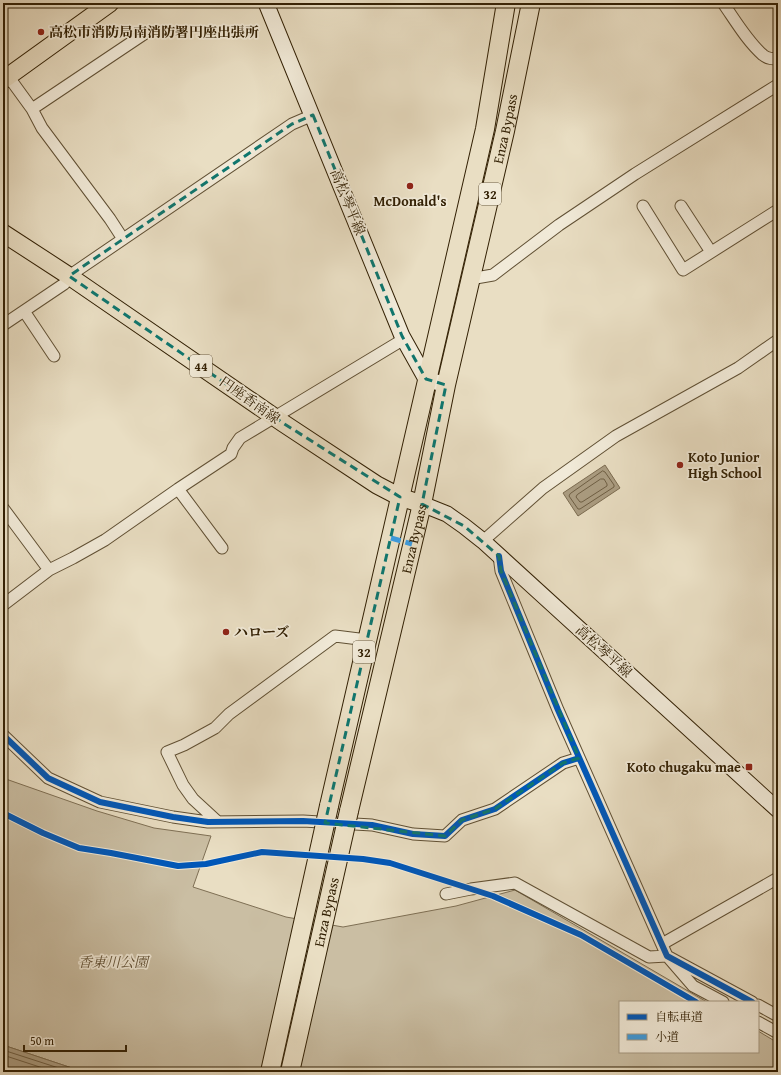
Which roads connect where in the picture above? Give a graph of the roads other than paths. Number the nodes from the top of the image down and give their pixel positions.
1 (110, 3) edge
2 (266, 3) edge
3 (506, 3) edge
4 (531, 3) edge
5 (723, 3) edge
6 (144, 34) dead end
7 (778, 59) edge
8 (6, 78) edge
9 (777, 84) edge
10 (32, 109) junction
11 (313, 115) junction
12 (643, 206) dead end
13 (681, 206) dead end
14 (778, 210) edge
15 (3, 233) edge
16 (122, 239) junction
17 (711, 252) junction
18 (69, 276) junction
19 (470, 279) junction
20 (24, 311) junction
21 (3, 325) edge
22 (404, 339) junction
23 (778, 340) edge
24 (54, 356) dead end
25 (426, 379) junction
26 (446, 385) junction
27 (276, 418) junction
28 (178, 489) junction
29 (400, 497) junction
30 (422, 504) junction
31 (3, 508) edge
32 (483, 541) junction
33 (222, 548) dead end
34 (499, 556) junction
35 (49, 570) junction
36 (3, 605) edge
37 (367, 640) junction
38 (3, 734) edge
39 (579, 758) junction
40 (778, 810) edge
41 (218, 822) junction
42 (778, 878) edge
43 (446, 894) dead end
44 (662, 944) junction
45 (667, 956) junction
46 (721, 1001) edge
47 (750, 1001) edge
48 (759, 1006) edge
49 (778, 1016) edge
50 (759, 1023) edge
51 (778, 1033) edge
52 (270, 1072) edge
53 (290, 1072) edge

1 - 8 main road
2 - 11 main road, 高松琴平線
3 - 25 highway, Enza Bypass / 32
4 - 19 highway, Enza Bypass / 32
5 - 7 street
6 - 10 street
8 - 10 street
9 - 19 street
10 - 16 street
11 - 16 street
11 - 22 main road, 高松琴平線
12 - 17 street
13 - 17 street
14 - 17 street
15 - 18 main road, 円座香南線 / 44
16 - 18 street
18 - 20 street
18 - 27 main road, 円座香南線 / 44
19 - 26 highway, Enza Bypass / 32
20 - 21 street
20 - 24 street
22 - 25 main road, 高松琴平線
22 - 27 street
23 - 32 street
25 - 26 main road
25 - 29 highway, Enza Bypass / 32
26 - 30 highway, Enza Bypass / 32
27 - 28 street
27 - 29 main road, 円座香南線 / 44
28 - 33 street
28 - 35 street
29 - 30 main road, 円座香南線 / 44
29 - 37 highway, Enza Bypass / 32
30 - 32 main road, 高松琴平線
30 - 53 highway, Enza Bypass / 32, bridge
31 - 35 street
32 - 34 main road, 高松琴平線
34 - 39 street
34 - 40 main road, 高松琴平線
35 - 36 street
37 - 41 street
37 - 52 highway, Enza Bypass / 32, bridge
38 - 41 street
39 - 41 street
39 - 44 street
42 - 44 street
43 - 45 street
44 - 45 street
45 - 46 street
45 - 47 street
48 - 49 street
50 - 51 street

